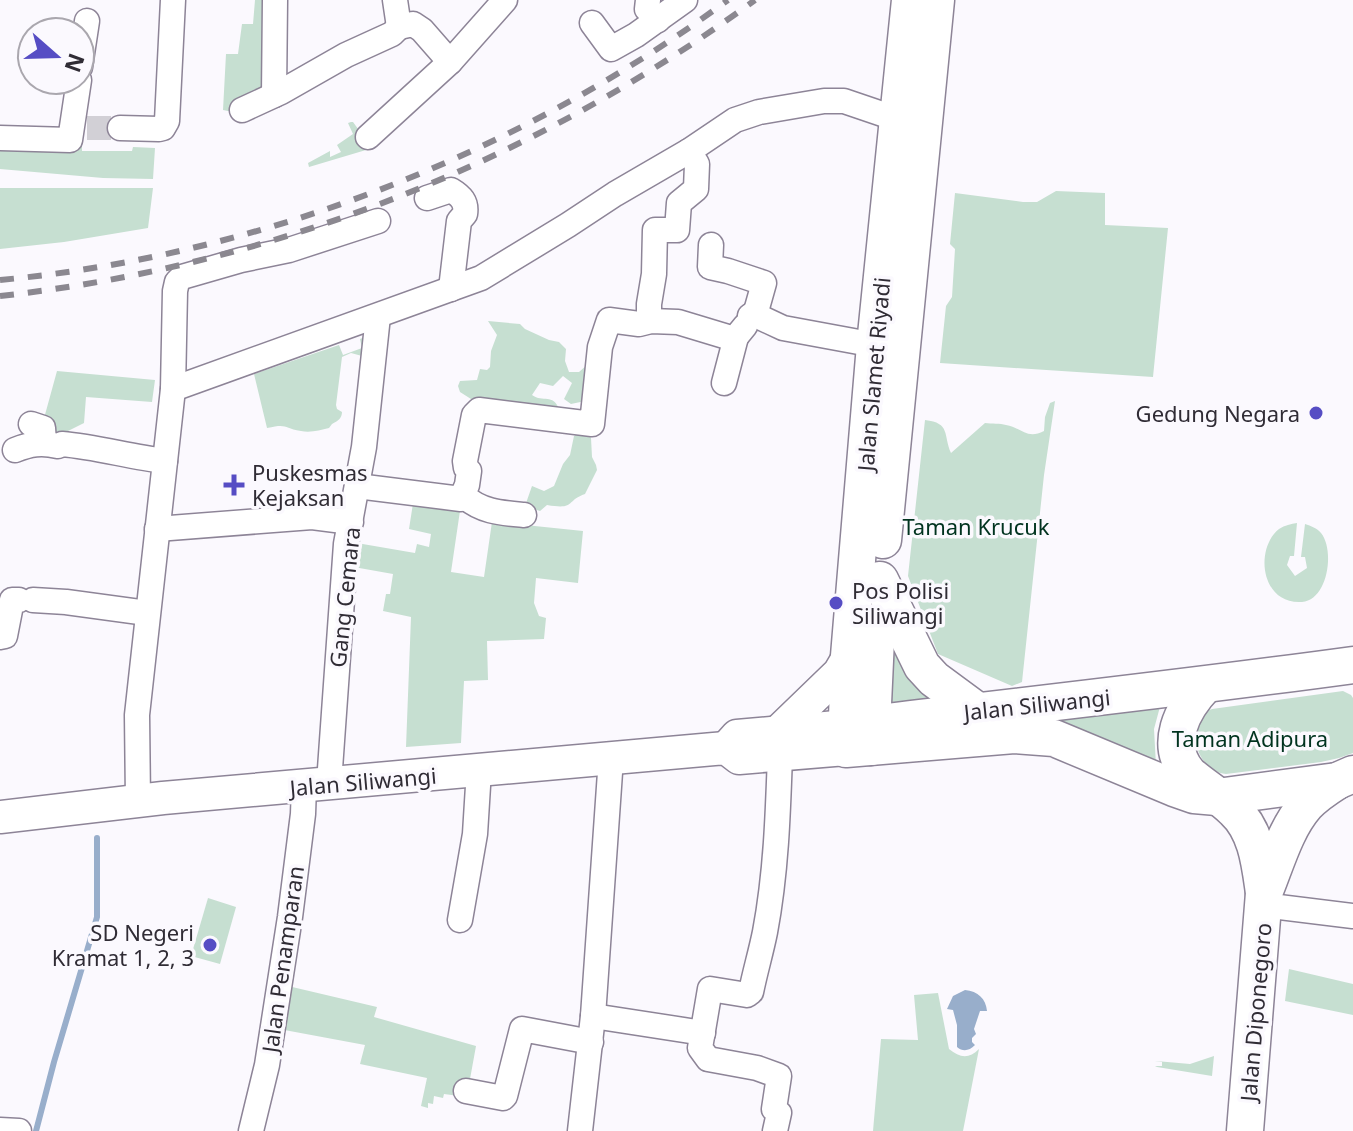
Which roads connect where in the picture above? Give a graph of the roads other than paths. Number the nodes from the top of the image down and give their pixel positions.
1 (173, 0) edge
2 (275, 0) edge
3 (395, 0) edge
4 (505, 0) edge
5 (685, 0) edge
6 (910, 0) edge
7 (936, 0) edge
8 (653, 10) edge
9 (592, 23) dead end
10 (399, 27) junction
11 (450, 62) junction
12 (274, 95) junction
13 (79, 96) edge
14 (242, 110) dead end
15 (897, 119) junction
16 (120, 128) tunnel mouth
17 (368, 137) dead end
18 (0, 138) edge
19 (691, 154) junction
20 (427, 198) dead end
21 (378, 221) dead end
22 (711, 245) dead end
23 (451, 289) junction
24 (378, 316) junction
25 (649, 321) junction
26 (746, 324) junction
27 (875, 345) junction
28 (724, 383) dead end
29 (173, 389) junction
30 (15, 450) dead end
31 (165, 461) junction
32 (357, 486) junction
33 (464, 496) junction
34 (524, 515) dead end
35 (351, 522) junction
36 (157, 529) junction
37 (880, 580) junction
38 (147, 613) junction
39 (0, 637) edge
40 (849, 656) junction
41 (1351, 667) edge
42 (1205, 685) junction
43 (976, 710) junction
44 (859, 736) junction
45 (779, 743) junction
46 (611, 758) junction
47 (479, 770) junction
48 (1345, 778) edge
49 (316, 785) junction
50 (1217, 797) junction
51 (138, 801) junction
52 (0, 817) edge
53 (1264, 899) junction
54 (1353, 916) edge
55 (460, 920) dead end
56 (593, 1016) junction
57 (703, 1033) junction
58 (591, 1042) junction
59 (466, 1091) dead end
60 (0, 1130) edge
61 (19, 1131) edge
62 (251, 1131) edge
63 (580, 1131) edge
64 (775, 1131) edge
65 (1245, 1131) edge

1 - 16 street
2 - 12 street
3 - 10 street
4 - 11 street
5 - 8 street
6 - 15 highway, Jalan Slamet Riyadi
7 - 37 highway, Jalan Slamet Riyadi
8 - 9 street
10 - 11 street
10 - 12 street
11 - 17 street
12 - 14 street
13 - 18 street
15 - 19 street
15 - 27 highway, Jalan Slamet Riyadi
19 - 23 street
19 - 25 street
20 - 23 street
21 - 29 street
22 - 26 street
23 - 24 street
24 - 29 street
24 - 32 street, Gang Cemara
25 - 26 street
25 - 33 street
26 - 27 street
26 - 28 street
27 - 40 highway, Jalan Slamet Riyadi
29 - 31 street
30 - 31 street
31 - 36 street
32 - 33 street
32 - 35 street, Gang Cemara
33 - 34 street
35 - 36 street
35 - 49 street, Gang Cemara
36 - 38 street
37 - 43 highway
37 - 44 highway, Jalan Slamet Riyadi
38 - 39 street
38 - 51 street
40 - 44 highway, Jalan Slamet Riyadi
40 - 45 main road
41 - 42 highway, Jalan Siliwangi
42 - 43 highway, Jalan Siliwangi
42 - 50 highway
43 - 44 highway, Jalan Siliwangi
44 - 45 main road, Jalan Siliwangi
44 - 50 highway, Jalan Siliwangi
45 - 46 main road, Jalan Siliwangi
45 - 57 street
46 - 47 main road, Jalan Siliwangi
46 - 56 street
47 - 49 main road, Jalan Siliwangi
47 - 55 street
48 - 50 highway, Jalan Siliwangi
48 - 53 highway
49 - 51 main road, Jalan Siliwangi
49 - 62 street, Jalan Penamparan
50 - 53 highway
51 - 52 main road, Jalan Siliwangi
53 - 54 street
53 - 65 highway, Jalan Diponegoro
56 - 57 street
56 - 58 street
57 - 64 street
58 - 59 street
58 - 63 street
60 - 61 street

